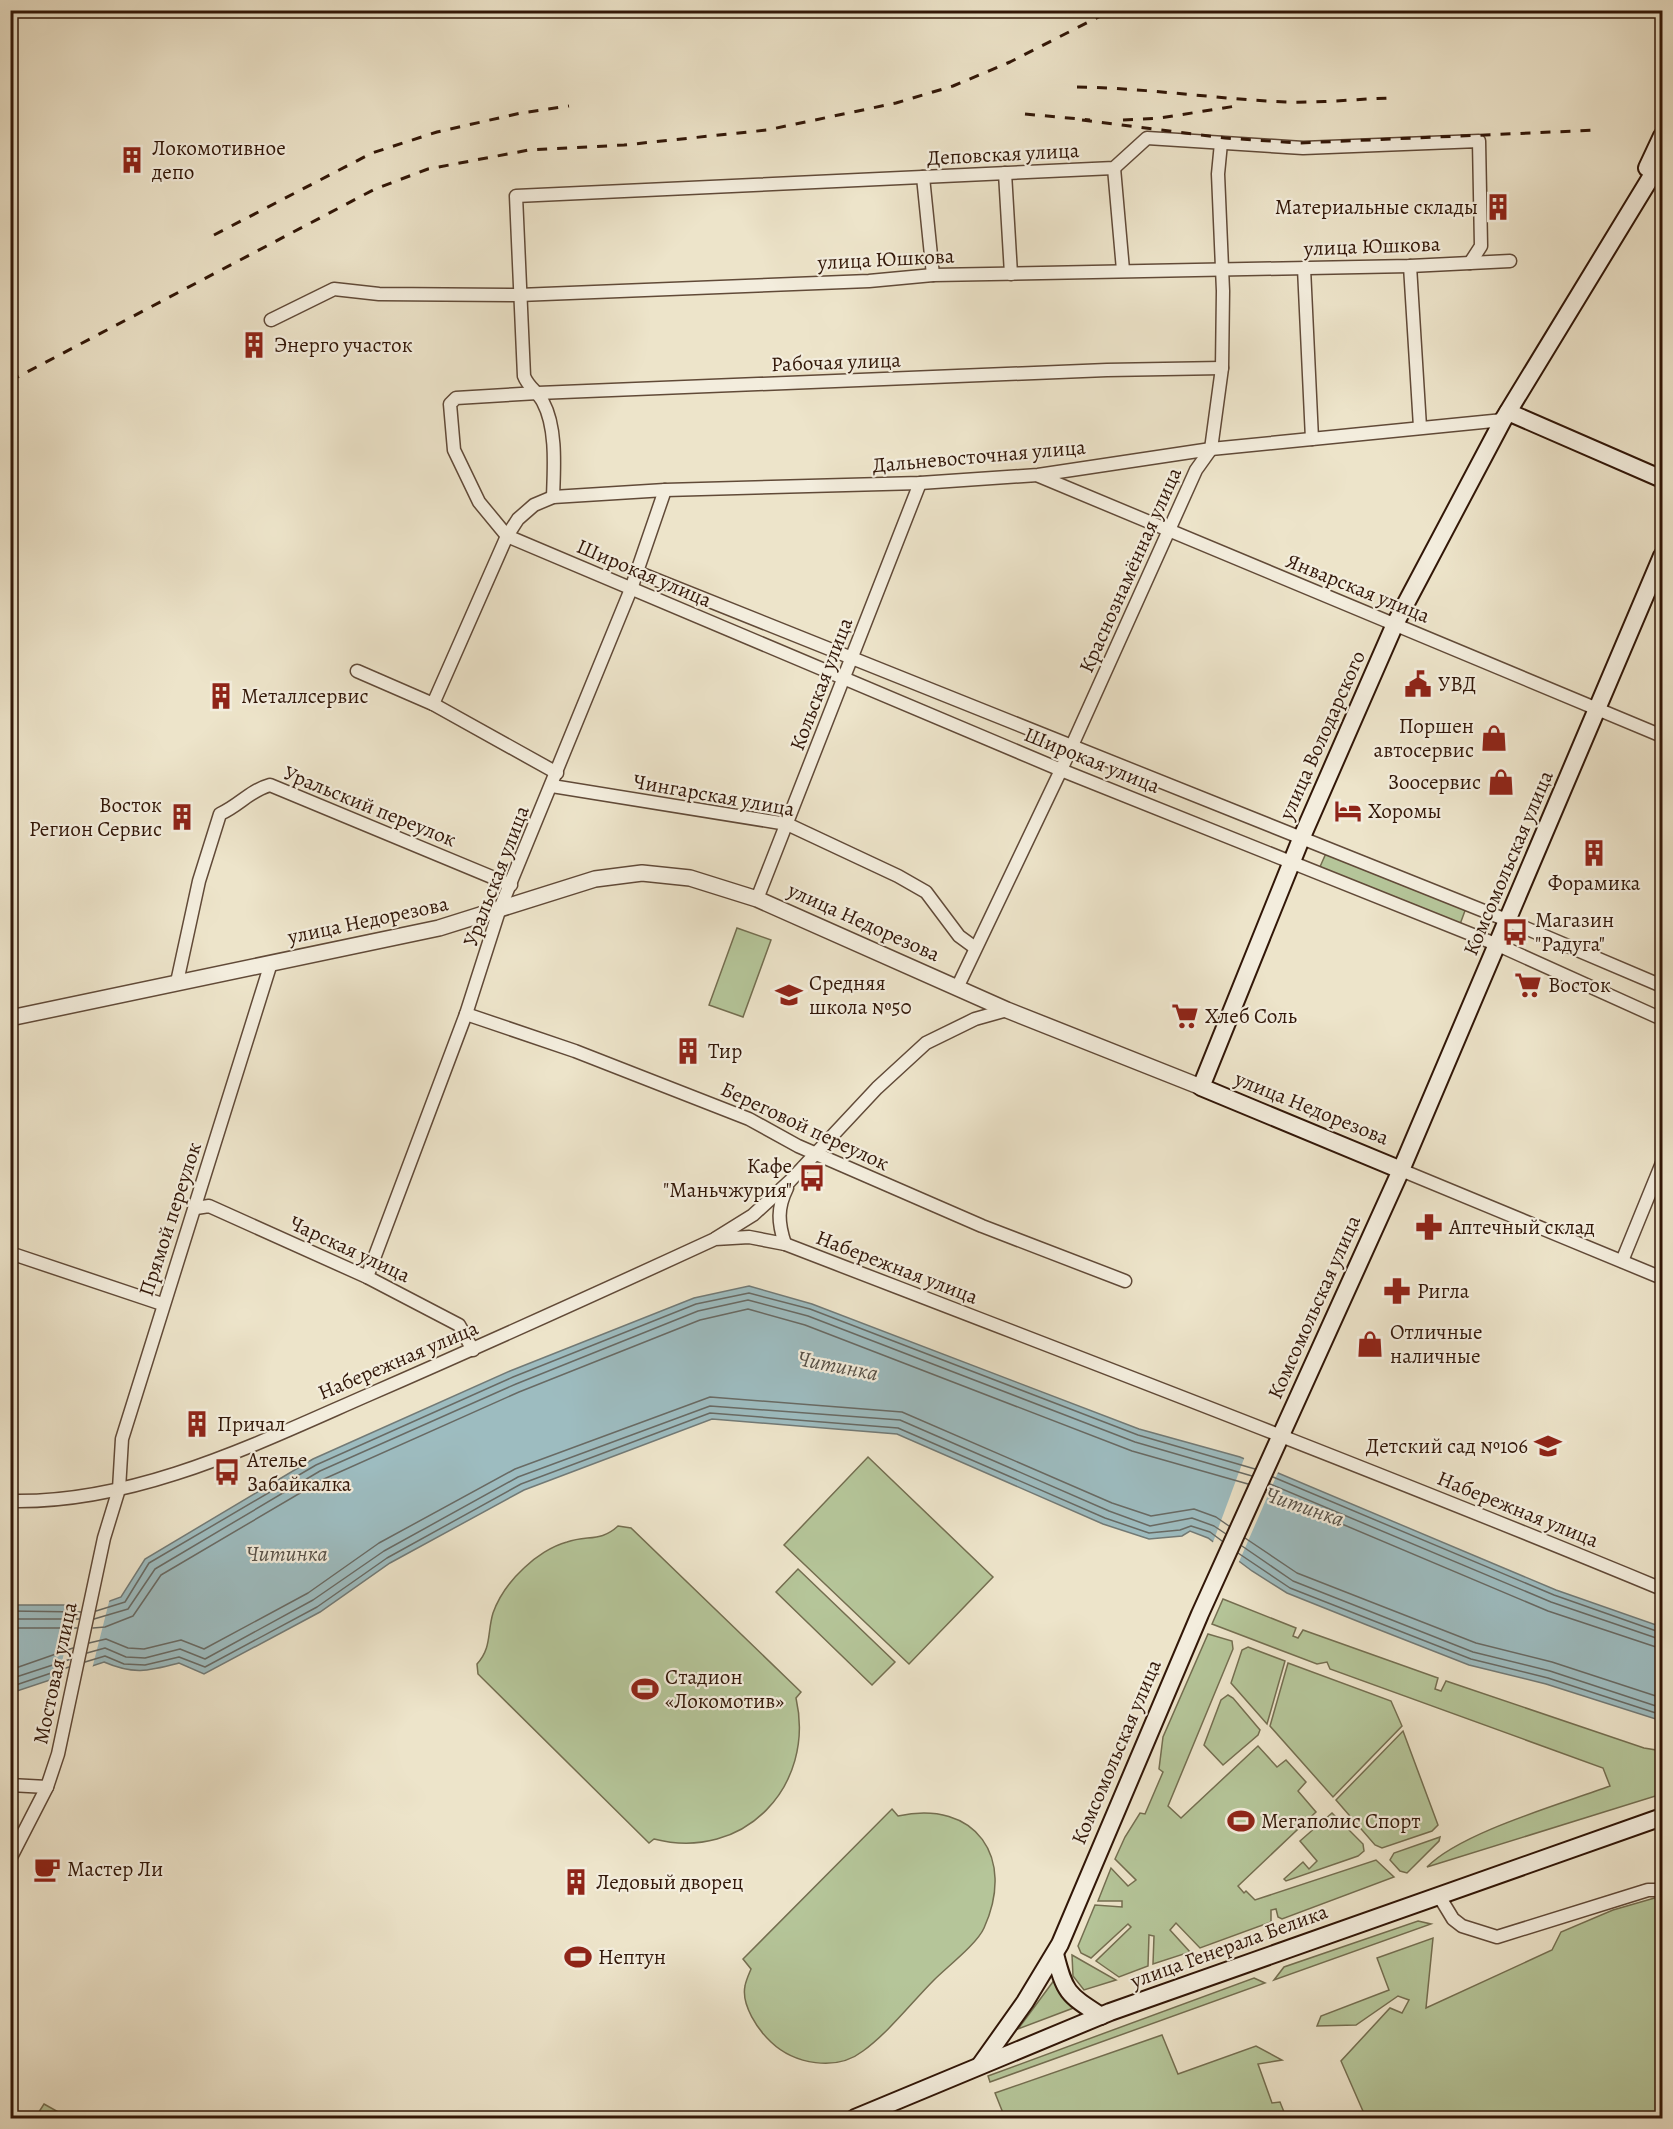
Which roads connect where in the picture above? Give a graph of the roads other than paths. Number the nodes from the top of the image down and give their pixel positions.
1 (1662, 136) edge
2 (1221, 142) junction
3 (1662, 159) edge
4 (1114, 168) junction
5 (1005, 173) junction
6 (923, 177) junction
7 (1600, 260) junction
8 (1510, 261) dead end
9 (1470, 263) junction
10 (1410, 266) junction
11 (1304, 268) junction
12 (1123, 270) junction
13 (1222, 270) junction
14 (1011, 274) junction
15 (933, 275) junction
16 (519, 295) junction
17 (271, 320) dead end
18 (1222, 368) junction
19 (538, 393) junction
20 (1506, 416) junction
21 (1420, 427) junction
22 (1312, 439) junction
23 (1211, 449) junction
24 (1038, 475) junction
25 (1662, 479) edge
26 (920, 483) junction
27 (664, 490) junction
28 (553, 497) junction
29 (1168, 531) junction
30 (507, 536) junction
31 (1662, 556) edge
32 (637, 572) junction
33 (631, 589) junction
34 (1395, 624) junction
35 (852, 660) junction
36 (357, 671) dead end
37 (845, 678) junction
38 (433, 704) junction
39 (1598, 708) junction
40 (1662, 736) edge
41 (1071, 747) junction
42 (1061, 770) junction
43 (558, 773) junction
44 (552, 786) junction
45 (787, 824) junction
46 (1300, 839) junction
47 (1292, 862) junction
48 (511, 885) junction
49 (757, 898) junction
50 (499, 910) junction
51 (1509, 921) junction
52 (1498, 945) junction
53 (974, 947) junction
54 (271, 963) junction
55 (177, 982) junction
56 (1662, 986) edge
57 (957, 988) junction
58 (1007, 1010) junction
59 (466, 1014) junction
60 (10, 1018) edge
61 (1662, 1019) edge
62 (1202, 1087) junction
63 (817, 1153) junction
64 (1662, 1163) edge
65 (1401, 1170) junction
66 (790, 1181) junction
67 (196, 1208) junction
68 (716, 1239) junction
69 (784, 1244) junction
70 (10, 1253) edge
71 (1622, 1262) junction
72 (367, 1277) junction
73 (1662, 1278) edge
74 (1125, 1281) dead end
75 (162, 1304) junction
76 (472, 1350) junction
77 (1277, 1443) junction
78 (119, 1489) junction
79 (10, 1501) edge
80 (1662, 1589) edge
81 (10, 1785) edge
82 (47, 1787) junction
83 (1662, 1817) edge
84 (1662, 1825) edge
85 (1624, 1831) junction
86 (10, 1859) edge
87 (1662, 1890) edge
88 (1439, 1896) junction
89 (1055, 1954) junction
90 (1101, 2016) junction
91 (981, 2064) junction
92 (855, 2118) edge

1 - 7 main road
2 - 4 street
2 - 9 street
2 - 13 street, Краснознамённая улица
3 - 7 main road
4 - 5 street, Деповская улица
4 - 12 street
5 - 6 street, Деповская улица
5 - 14 street
6 - 15 street
6 - 16 street, Деповская улица
7 - 20 main road, улица Володарского
8 - 9 street, улица Юшкова
9 - 10 street, улица Юшкова
10 - 11 street, улица Юшкова
10 - 21 street
11 - 13 street, улица Юшкова
11 - 22 street
12 - 13 street, улица Юшкова
12 - 14 street, улица Юшкова
13 - 18 street, Краснознамённая улица
14 - 15 street, улица Юшкова
15 - 16 street, улица Юшкова
16 - 17 street, улица Юшкова
16 - 19 street
18 - 19 street, Рабочая улица
18 - 23 street, Краснознамённая улица
19 - 28 street
19 - 30 street, Рабочая улица
20 - 21 street, Дальневосточная улица
20 - 25 main road
20 - 34 main road, улица Володарского
21 - 22 street, Дальневосточная улица
22 - 23 street, Дальневосточная улица
23 - 24 street, Дальневосточная улица
23 - 29 street, Краснознамённая улица
24 - 26 street, Дальневосточная улица
24 - 29 street, Январская улица
26 - 27 street, Дальневосточная улица
26 - 35 street, Кольская улица
27 - 28 street, Дальневосточная улица
27 - 32 street, Уральская улица
28 - 30 street, Дальневосточная улица
29 - 34 street, Январская улица
29 - 41 street, Краснознамённая улица
30 - 33 street, Широкая улица
30 - 38 street, Дальневосточная улица
31 - 39 main road, Комсомольская улица
32 - 33 street, Уральская улица
32 - 35 street, Широкая улица
33 - 37 street, Широкая улица
33 - 43 street, Уральская улица
34 - 39 street, Январская улица
34 - 46 main road, улица Володарского
35 - 37 street, Кольская улица
35 - 41 street, Широкая улица
36 - 38 street
37 - 42 street, Широкая улица
37 - 45 street, Кольская улица
38 - 43 street
39 - 40 street, Январская улица
39 - 51 main road, Комсомольская улица
41 - 42 street, Краснознамённая улица
41 - 46 street, Широкая улица
42 - 47 street, Широкая улица
42 - 53 street, Краснознамённая улица
43 - 44 street, Уральская улица
44 - 45 street, Чингарская улица
44 - 48 street, Уральская улица
45 - 49 street, Кольская улица
45 - 53 street, Чингарская улица
46 - 47 main road, улица Володарского
46 - 51 street, Широкая улица
47 - 52 street, Широкая улица
47 - 62 main road, улица Володарского
48 - 50 street, Уральская улица
48 - 55 street, Уральский переулок
49 - 50 street, улица Недорезова
49 - 57 street, улица Недорезова
50 - 54 street, улица Недорезова
50 - 59 street, Уральская улица
51 - 52 main road, Комсомольская улица
51 - 56 street, Широкая улица
52 - 61 street, Широкая улица
52 - 65 main road, Комсомольская улица
53 - 57 street, Краснознамённая улица
54 - 55 street, улица Недорезова
54 - 67 street, Прямой переулок
55 - 60 street, улица Недорезова
57 - 58 street, улица Недорезова
58 - 62 street, улица Недорезова
58 - 63 street
59 - 63 street, Береговой переулок
59 - 72 street, Уральская улица
62 - 65 main road, улица Недорезова
63 - 66 street
63 - 74 street, Береговой переулок
64 - 71 street
65 - 71 street, улица Недорезова
65 - 77 main road, Комсомольская улица
66 - 68 street
66 - 69 street
67 - 72 street, Чарская улица
67 - 75 street, Прямой переулок
68 - 69 street, Набережная улица
68 - 76 street, Набережная улица
69 - 77 street, Набережная улица
70 - 75 street
71 - 73 street, улица Недорезова
72 - 76 street, Чарская улица
75 - 78 street, Прямой переулок
76 - 78 street, Набережная улица
77 - 80 street, Набережная улица
77 - 89 main road, Комсомольская улица
78 - 79 street, Набережная улица
78 - 82 street, Мостовая улица
81 - 82 street
82 - 86 street, Мостовая улица
83 - 85 main road, улица Генерала Белика
84 - 85 main road, улица Генерала Белика
85 - 88 main road, улица Генерала Белика
87 - 88 street
88 - 90 main road, улица Генерала Белика
89 - 90 main road
89 - 91 main road, Комсомольская улица
90 - 91 main road, улица Генерала Белика
91 - 92 main road, улица Генерала Белика

